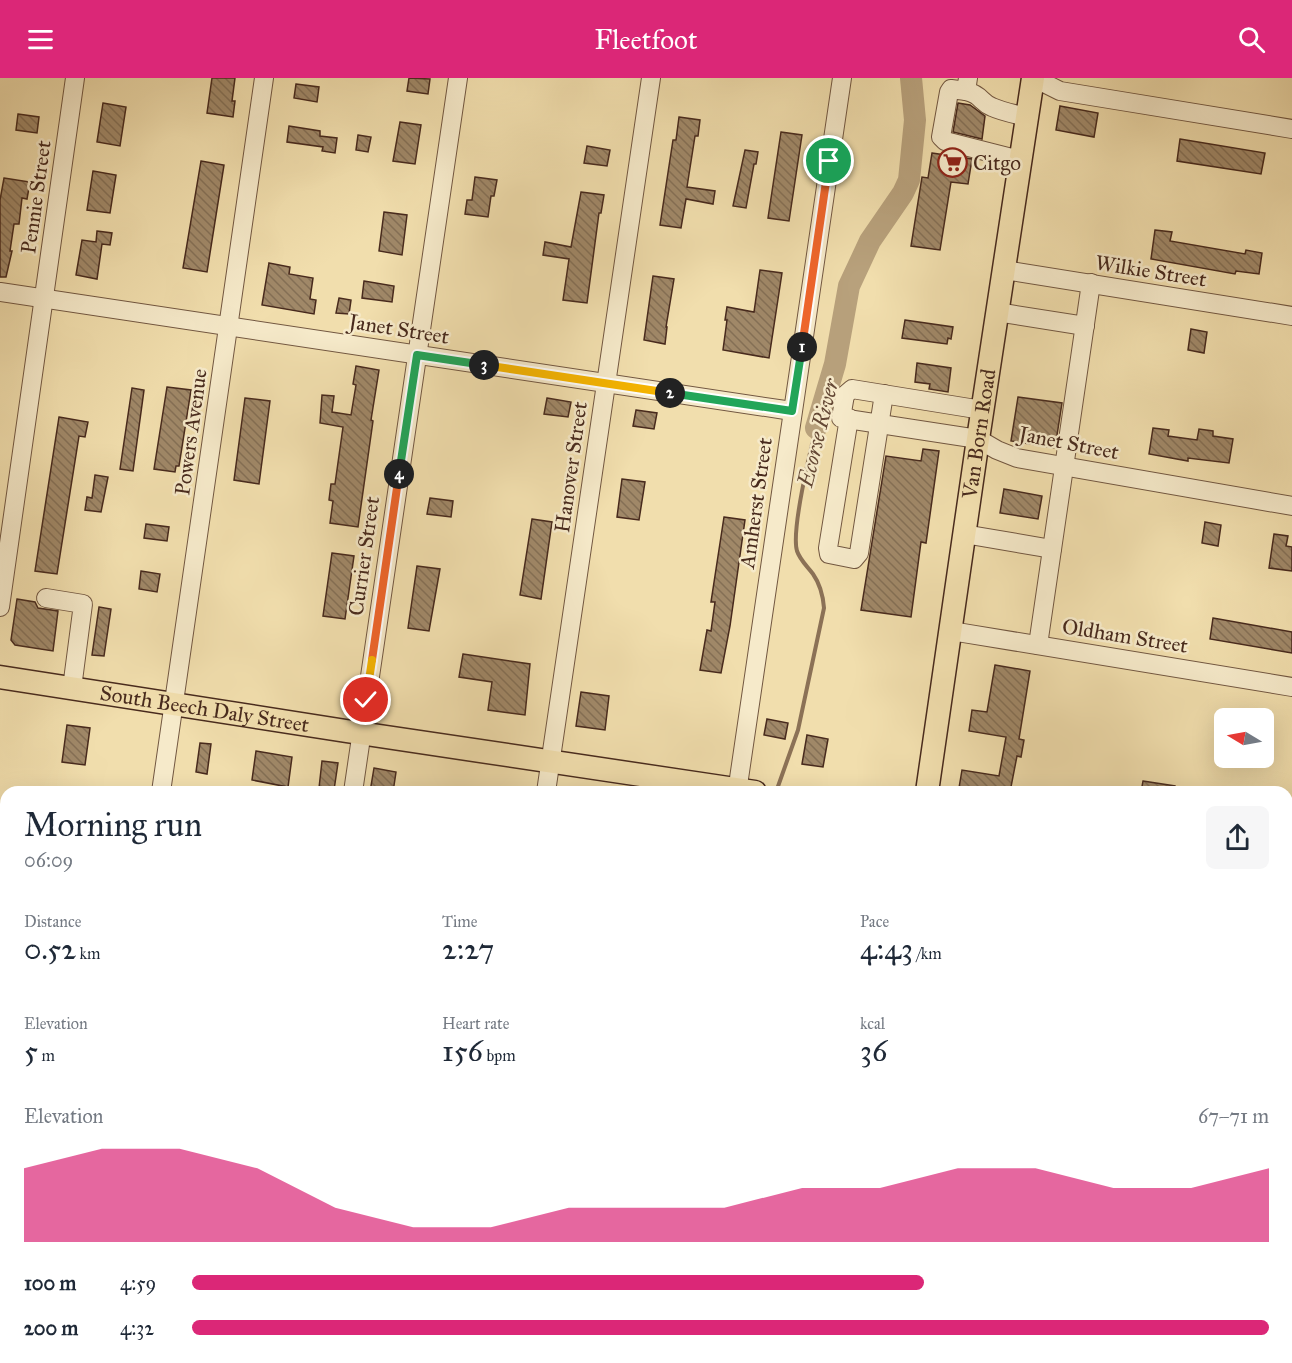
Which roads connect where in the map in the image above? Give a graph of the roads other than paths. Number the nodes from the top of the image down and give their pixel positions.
1 (75, 78) edge
2 (264, 78) edge
3 (458, 78) edge
4 (651, 78) edge
5 (842, 78) edge
6 (1034, 78) edge
7 (967, 85) edge
8 (1027, 117) junction
9 (1292, 129) edge
10 (1020, 160) junction
11 (1004, 270) junction
12 (1091, 283) junction
13 (0, 292) edge
14 (44, 298) junction
15 (997, 312) junction
16 (1292, 316) edge
17 (1084, 326) junction
18 (229, 327) junction
19 (417, 355) junction
20 (606, 383) junction
21 (885, 394) junction
22 (982, 410) junction
23 (792, 411) junction
24 (845, 418) junction
25 (880, 423) junction
26 (978, 439) junction
27 (1065, 466) junction
28 (1292, 506) edge
29 (964, 534) junction
30 (1052, 549) junction
31 (2, 579) edge
32 (46, 598) dead end
33 (0, 607) edge
34 (951, 631) junction
35 (1038, 645) junction
36 (0, 677) edge
37 (1292, 687) edge
38 (72, 688) junction
39 (173, 703) junction
40 (361, 734) junction
41 (550, 762) junction
42 (162, 786) edge
43 (354, 786) edge
44 (547, 786) edge
45 (710, 786) edge
46 (744, 786) edge
47 (928, 786) edge

1 - 14 street, Pennie Street
2 - 18 street, Powers Avenue
3 - 19 street, Currier Street
4 - 20 street, Hanover Street
5 - 23 street, Amherst Street
6 - 8 main road, Van Born Road
6 - 9 street
7 - 8 street
7 - 10 street
8 - 10 main road, Van Born Road
10 - 11 main road, Van Born Road
11 - 12 street, Wilkie Street
11 - 15 main road, Van Born Road
12 - 16 street, Wilkie Street
12 - 17 street
13 - 14 street, Janet Street
14 - 18 street, Janet Street
14 - 31 street, Pennie Street
15 - 17 street
15 - 22 main road, Van Born Road
17 - 27 street
18 - 19 street, Janet Street
18 - 39 street, Powers Avenue
19 - 20 street, Janet Street
19 - 40 street, Currier Street
20 - 23 street, Janet Street
20 - 41 street, Hanover Street
21 - 22 street
21 - 24 street
21 - 25 street
22 - 26 main road, Van Born Road
23 - 46 street, Amherst Street
24 - 25 street, Janet Street
24 - 25 street
25 - 26 street, Janet Street
26 - 27 street, Janet Street
26 - 29 main road, Van Born Road
27 - 28 street, Janet Street
27 - 30 street
29 - 30 street
29 - 34 main road, Van Born Road
30 - 35 street
31 - 33 street, Pennie Street
32 - 38 street
34 - 35 street, Oldham Street
34 - 47 main road, Van Born Road
35 - 37 street, Oldham Street
36 - 38 main road, South Beech Daly Street
38 - 39 main road, South Beech Daly Street
39 - 40 main road, South Beech Daly Street
39 - 42 street, Powers Avenue
40 - 41 main road, South Beech Daly Street
40 - 43 street, Currier Street
41 - 44 street, Hanover Street
41 - 45 main road, South Beech Daly Street

